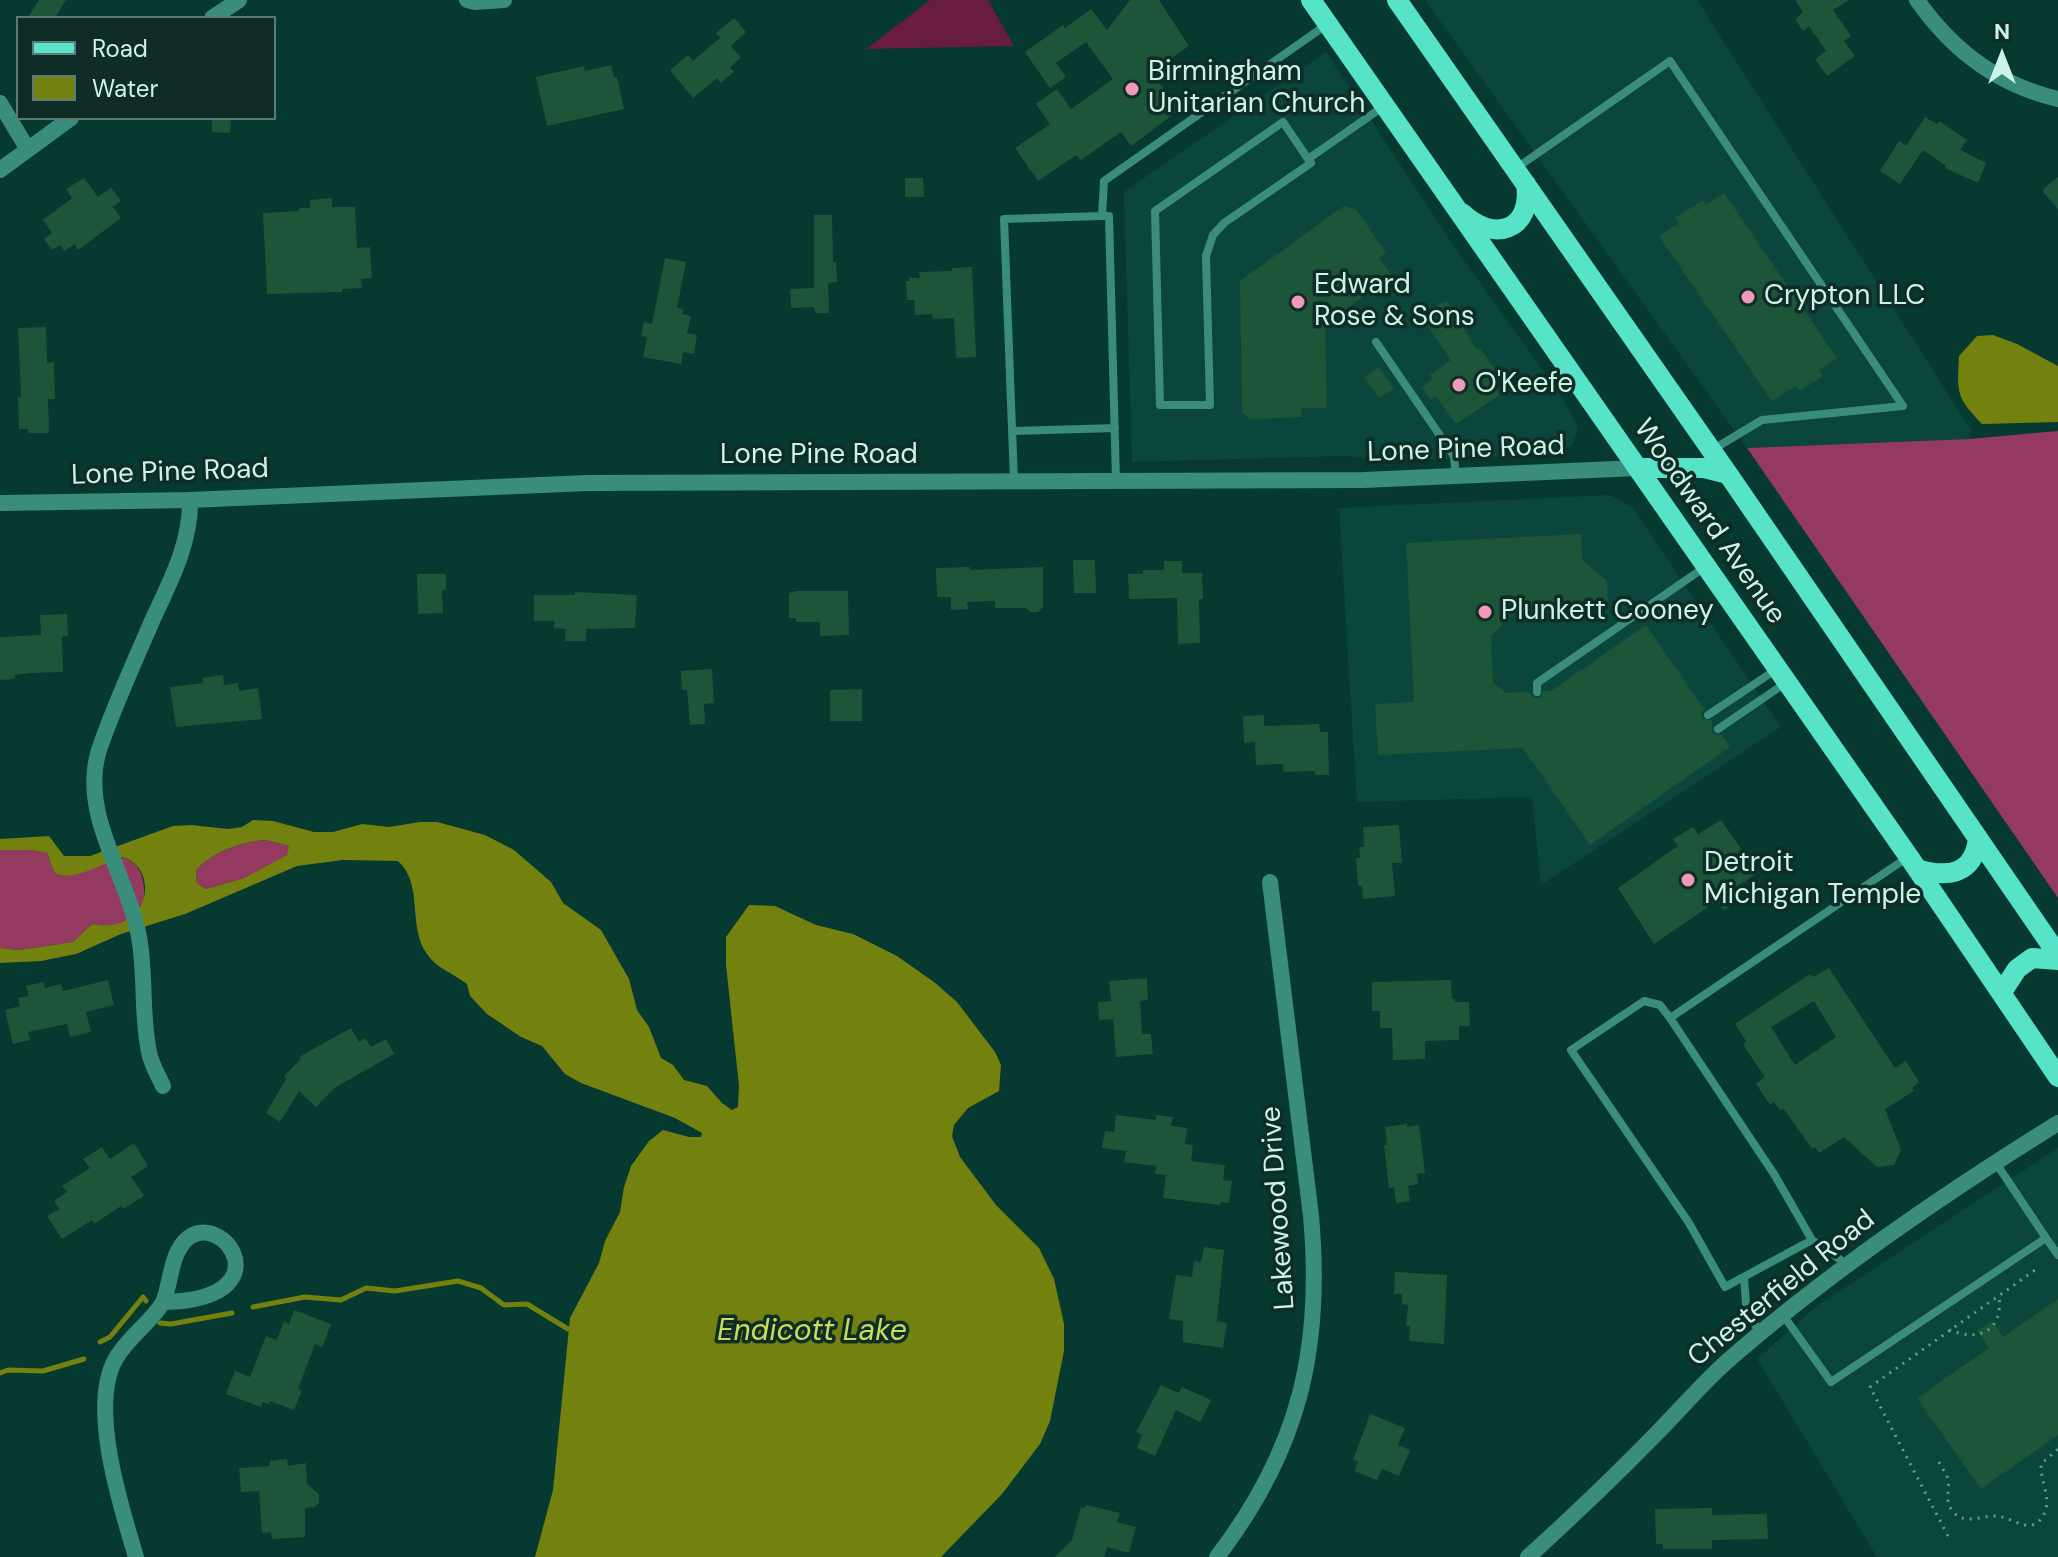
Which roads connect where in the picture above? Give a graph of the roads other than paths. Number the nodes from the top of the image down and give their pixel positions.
1 (239, 0) edge
2 (467, 0) edge
3 (504, 0) edge
4 (1311, 0) edge
5 (1397, 0) edge
6 (1917, 0) edge
7 (215, 16) edge
8 (1328, 24) junction
9 (2058, 99) edge
10 (0, 103) edge
11 (1385, 106) junction
12 (68, 120) edge
13 (27, 148) junction
14 (1308, 159) junction
15 (0, 170) edge
16 (1521, 177) junction
17 (1456, 208) junction
18 (1102, 216) junction
19 (1376, 342) dead end
20 (1115, 428) junction
21 (1013, 431) junction
22 (1711, 450) junction
23 (1638, 468) junction
24 (1728, 474) junction
25 (1456, 478) junction
26 (1116, 480) junction
27 (1014, 481) junction
28 (190, 500) junction
29 (0, 503) edge
30 (1706, 566) junction
31 (1782, 675) junction
32 (1537, 692) dead end
33 (1708, 715) dead end
34 (1718, 729) dead end
35 (1978, 838) junction
36 (1913, 863) junction
37 (1270, 882) dead end
38 (2058, 958) edge
39 (2002, 992) junction
40 (1670, 1018) junction
41 (2058, 1077) edge
42 (163, 1086) dead end
43 (2058, 1123) edge
44 (1995, 1162) junction
45 (2046, 1238) junction
46 (1812, 1240) junction
47 (2058, 1255) edge
48 (1849, 1265) junction
49 (1744, 1277) junction
50 (164, 1302) junction
51 (1783, 1315) junction
52 (1759, 1334) junction
53 (136, 1557) edge
54 (1217, 1557) edge
55 (1528, 1557) edge

1 - 7 street
2 - 3 street
4 - 8 main road, Woodward Avenue
5 - 16 main road, Woodward Avenue
6 - 9 street
8 - 11 main road, Woodward Avenue
8 - 18 lane
10 - 13 street
11 - 14 lane
11 - 17 main road, Woodward Avenue
12 - 13 street
13 - 15 street
14 - 14 lane
16 - 17 main road
16 - 22 main road, Woodward Avenue
16 - 22 lane
17 - 23 main road, Woodward Avenue
18 - 20 lane
18 - 21 lane
19 - 25 lane
20 - 21 lane
20 - 26 lane
21 - 27 lane
22 - 24 main road, Woodward Avenue
23 - 24 main road
23 - 25 street, Lone Pine Road
23 - 30 main road, Woodward Avenue
24 - 35 main road, Woodward Avenue
25 - 26 street, Lone Pine Road
26 - 27 street, Lone Pine Road
27 - 28 street, Lone Pine Road
28 - 29 street, Lone Pine Road
28 - 42 street
30 - 31 main road, Woodward Avenue
30 - 32 lane
31 - 33 lane
31 - 34 lane
31 - 36 main road, Woodward Avenue
35 - 36 main road
35 - 38 main road, Woodward Avenue
36 - 39 main road, Woodward Avenue
36 - 40 lane
37 - 54 street, Lakewood Drive
38 - 39 main road
39 - 41 main road, Woodward Avenue
40 - 46 lane
40 - 49 lane
43 - 44 street, Chesterfield Road
44 - 45 lane
44 - 48 street, Chesterfield Road
45 - 47 lane
45 - 51 lane
46 - 48 lane
46 - 49 lane
48 - 51 street, Chesterfield Road
49 - 52 lane
50 - 50 street
50 - 53 street
51 - 52 street, Chesterfield Road
52 - 55 street, Chesterfield Road

